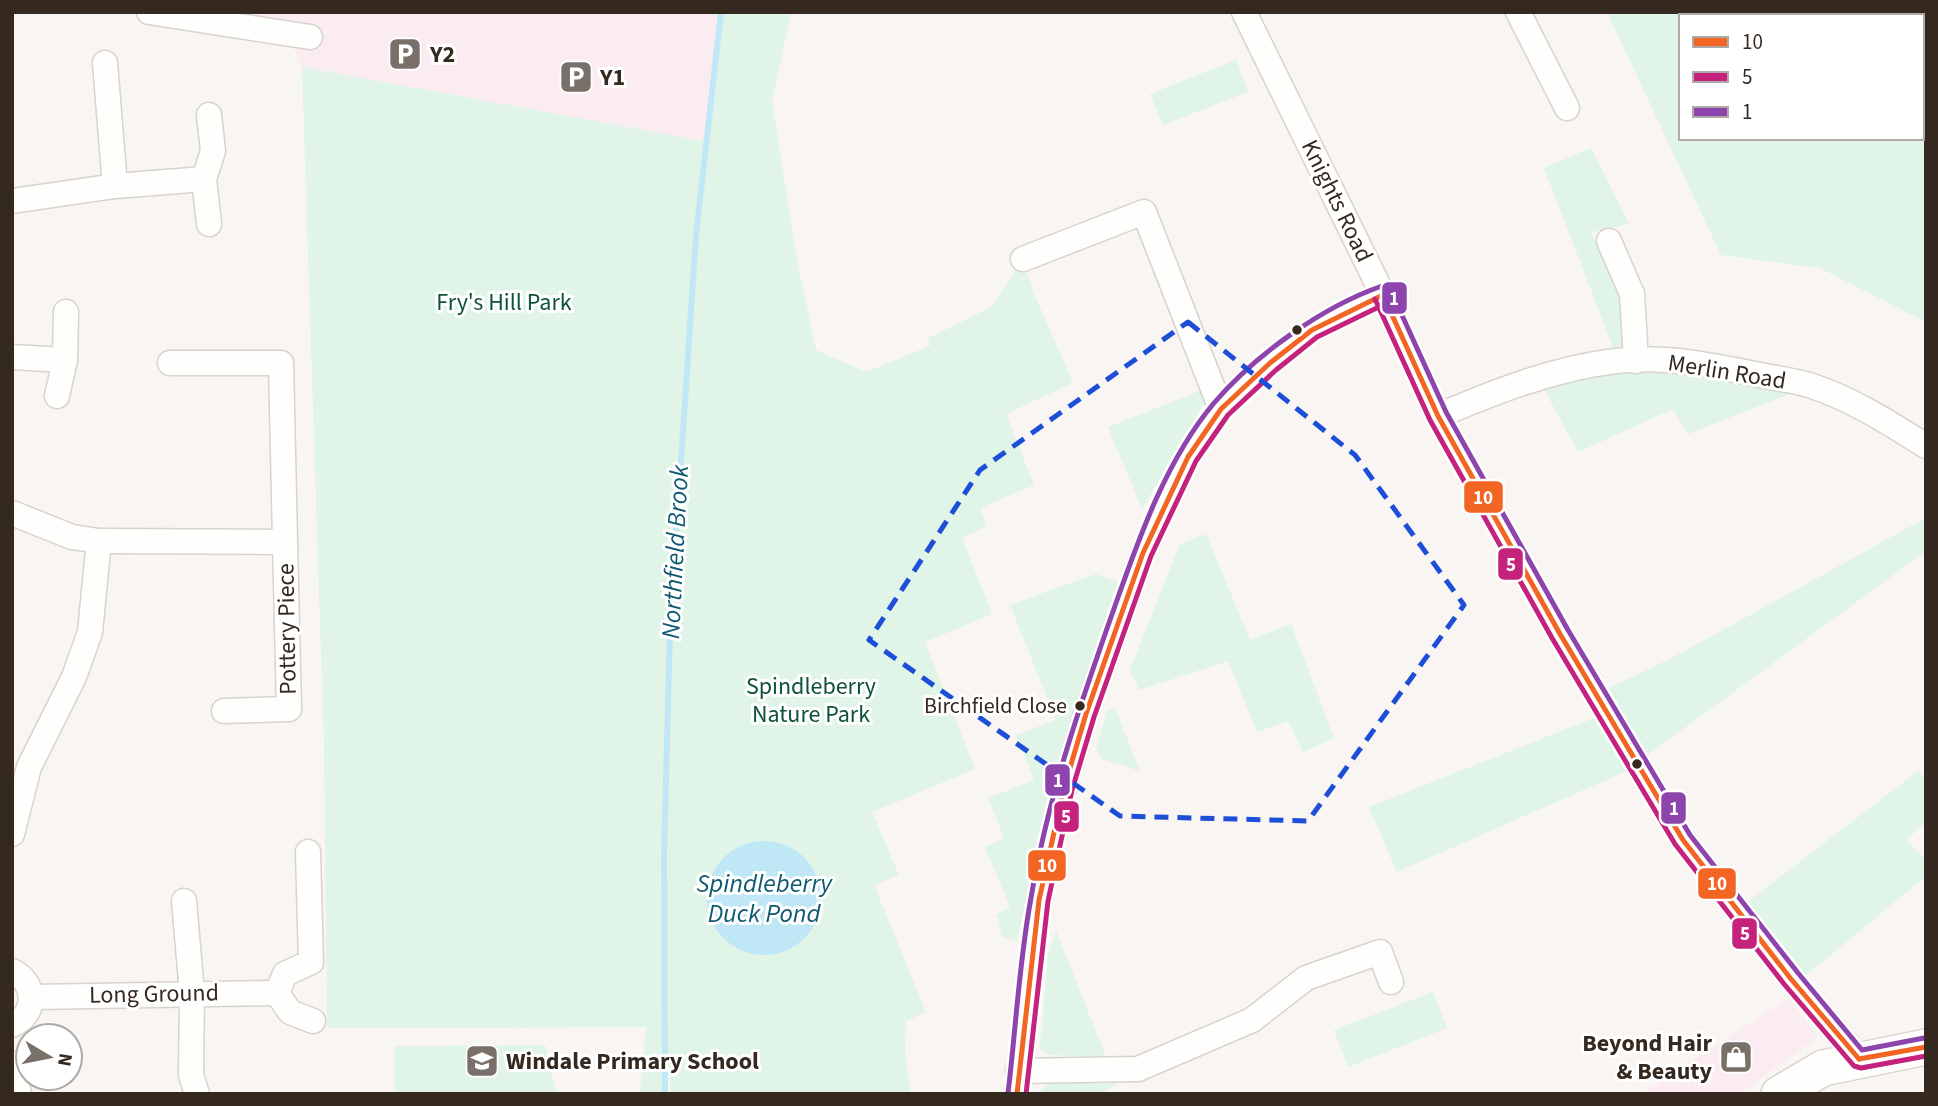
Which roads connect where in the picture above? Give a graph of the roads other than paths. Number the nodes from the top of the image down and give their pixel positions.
1 (149, 12) edge
2 (1244, 12) edge
3 (1518, 12) edge
4 (310, 37) dead end
5 (105, 63) dead end
6 (1567, 108) dead end
7 (209, 115) dead end
8 (204, 179) junction
9 (115, 186) junction
10 (12, 201) edge
11 (209, 225) dead end
12 (1609, 241) dead end
13 (1023, 259) dead end
14 (1383, 295) junction
15 (66, 312) dead end
16 (12, 356) edge
17 (65, 360) junction
18 (1636, 361) junction
19 (170, 363) dead end
20 (57, 396) dead end
21 (1221, 409) junction
22 (1438, 416) junction
23 (1926, 446) edge
24 (12, 513) edge
25 (99, 541) junction
26 (285, 542) junction
27 (223, 711) dead end
28 (21, 764) edge
29 (12, 834) edge
30 (308, 852) dead end
31 (184, 901) dead end
32 (12, 971) edge
33 (1391, 982) dead end
34 (191, 993) junction
35 (276, 993) junction
36 (32, 997) junction
37 (313, 1021) dead end
38 (12, 1025) edge
39 (1926, 1047) edge
40 (1859, 1059) junction
41 (12, 1064) edge
42 (1017, 1082) edge
43 (19, 1094) edge
44 (197, 1094) edge
45 (1779, 1094) edge

1 - 4 street
2 - 14 street, Knights Road
3 - 6 street
5 - 9 street
7 - 8 street
8 - 9 street
8 - 11 street
9 - 10 street
12 - 18 street
13 - 21 street
14 - 21 street
14 - 22 street, Knights Road
15 - 17 street
16 - 17 street
17 - 20 street
18 - 22 street, Merlin Road
18 - 23 street, Merlin Road
19 - 26 street
21 - 42 street
22 - 40 street, Knights Road
24 - 25 street, Pottery Piece
25 - 26 street, Pottery Piece
25 - 28 street
26 - 27 street, Pottery Piece
28 - 29 street
30 - 35 street
31 - 34 street
32 - 36 street
33 - 42 street
34 - 35 street, Long Ground
34 - 36 street, Long Ground
34 - 44 street
35 - 37 street
36 - 38 street
39 - 40 street
40 - 45 street
41 - 43 street

